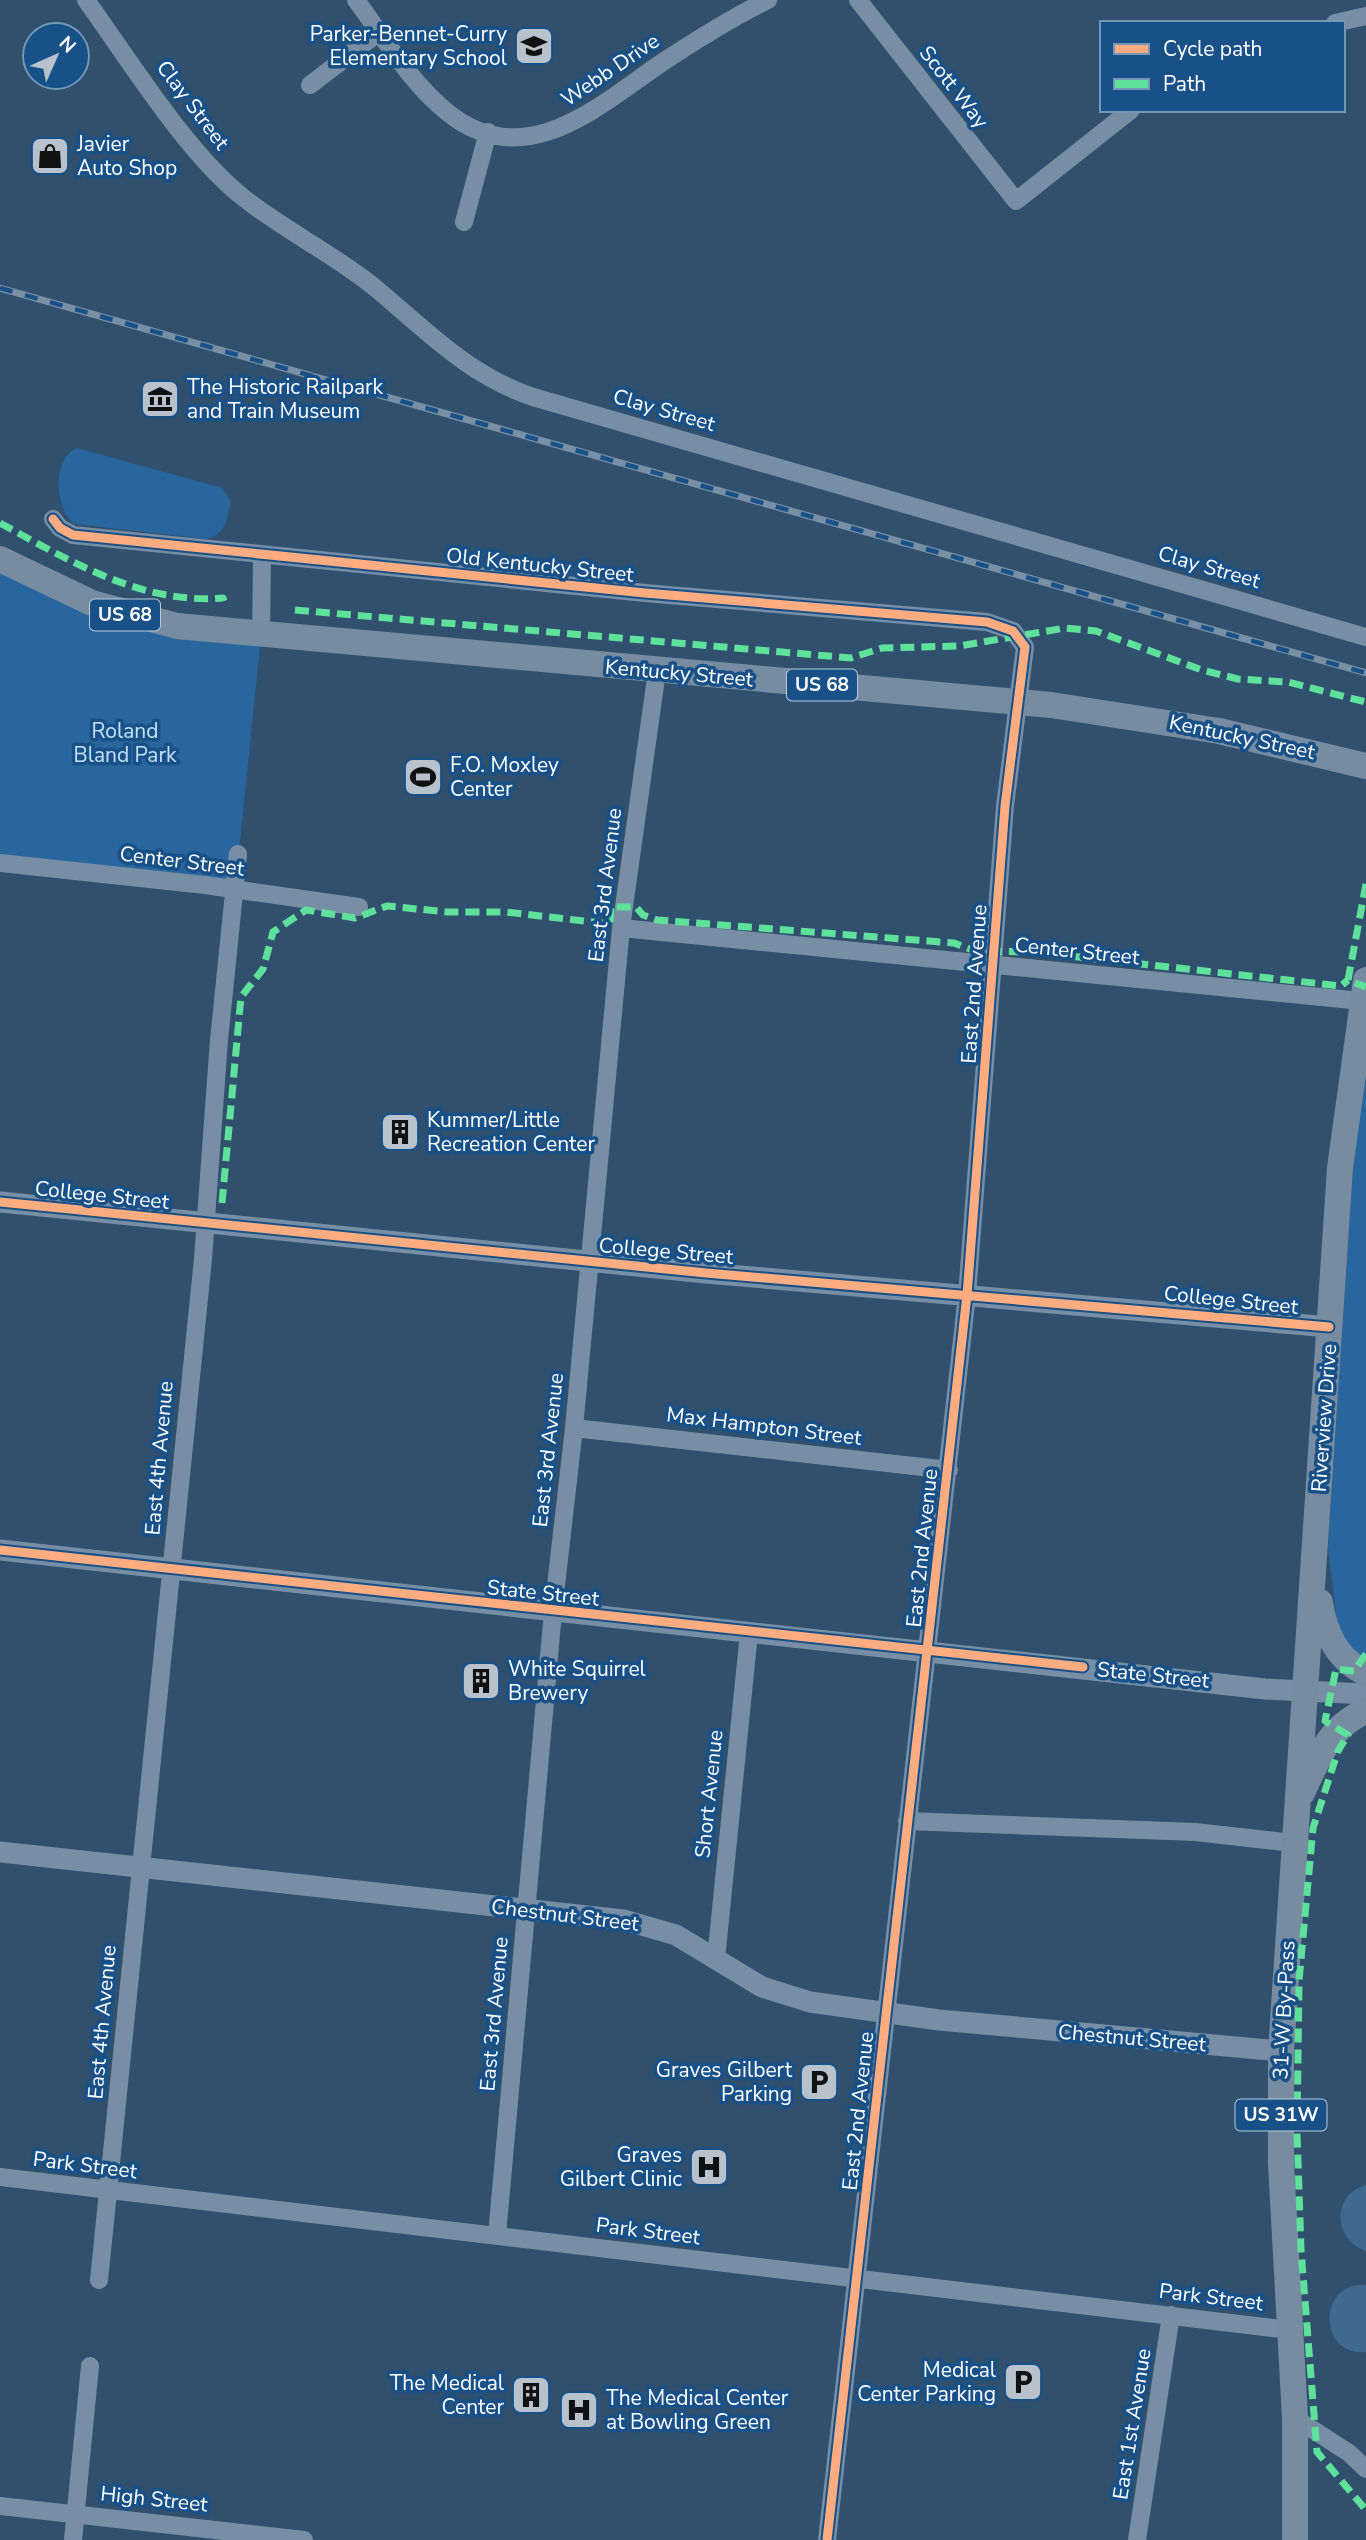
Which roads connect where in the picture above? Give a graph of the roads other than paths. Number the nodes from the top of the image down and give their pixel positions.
1 (86, 0) edge
2 (356, 0) edge
3 (768, 0) edge
4 (858, 0) edge
5 (1366, 16) edge
6 (1344, 21) edge
7 (379, 32) junction
8 (310, 85) dead end
9 (1128, 112) edge
10 (488, 132) junction
11 (464, 222) dead end
12 (53, 519) dead end
13 (262, 556) junction
14 (0, 559) edge
15 (261, 636) junction
16 (1366, 637) edge
17 (1023, 642) joint
18 (657, 671) junction
19 (1018, 702) junction
20 (1366, 766) edge
21 (238, 854) dead end
22 (0, 863) edge
23 (236, 890) junction
24 (359, 907) dead end
25 (621, 928) junction
26 (993, 966) junction
27 (1364, 990) edge
28 (0, 1202) edge
29 (206, 1223) junction
30 (589, 1262) junction
31 (967, 1295) junction
32 (1329, 1327) junction
33 (574, 1428) junction
34 (949, 1470) junction
35 (0, 1550) edge
36 (1314, 1560) junction
37 (172, 1567) junction
38 (553, 1612) junction
39 (749, 1633) junction
40 (928, 1651) junction
41 (1366, 1673) edge
42 (1304, 1691) junction
43 (1366, 1694) edge
44 (1366, 1711) edge
45 (1296, 1807) junction
46 (907, 1821) junction
47 (1293, 1843) junction
48 (0, 1852) edge
49 (139, 1868) junction
50 (527, 1909) junction
51 (716, 1959) junction
52 (886, 2012) junction
53 (1281, 2051) junction
54 (0, 2177) edge
55 (108, 2191) junction
56 (497, 2235) junction
57 (99, 2280) dead end
58 (857, 2280) junction
59 (1171, 2315) junction
60 (1290, 2330) junction
61 (90, 2366) dead end
62 (1295, 2418) junction
63 (1366, 2469) edge
64 (0, 2506) edge
65 (78, 2514) junction
66 (74, 2540) edge
67 (304, 2540) edge
68 (827, 2540) edge
69 (1137, 2540) edge
70 (1295, 2540) edge

1 - 16 street, Clay Street
2 - 7 street, Webb Drive
3 - 10 street, Webb Drive
4 - 9 street, Scott Way
5 - 6 street
7 - 8 street
7 - 10 street, Webb Drive
10 - 11 street
12 - 13 street, Old Kentucky Street
13 - 15 street
13 - 17 street, Old Kentucky Street
14 - 15 main road, Kentucky Street / US 68
15 - 18 main road, Kentucky Street / US 68
17 - 19 street, East 2nd Avenue
18 - 19 main road, Kentucky Street / US 68
18 - 25 street, East 3rd Avenue
19 - 20 main road, Kentucky Street / US 68
19 - 26 street, East 2nd Avenue
21 - 23 street, East 4th Avenue
22 - 23 street, Center Street
23 - 24 street, Center Street
23 - 29 street, East 4th Avenue
25 - 26 street, Center Street
25 - 30 street, East 3rd Avenue
26 - 27 street, Center Street
26 - 31 street, East 2nd Avenue
27 - 32 main road, Riverview Drive / US 31W
28 - 29 street, College Street
29 - 30 street, College Street
29 - 37 street, East 4th Avenue
30 - 31 street, College Street
30 - 33 street, East 3rd Avenue
31 - 32 street, College Street
31 - 34 street, East 2nd Avenue
32 - 36 main road, Riverview Drive / US 31W
33 - 34 street, Max Hampton Street
33 - 38 street, East 3rd Avenue
34 - 40 street, East 2nd Avenue
35 - 37 street, State Street
36 - 41 main road
36 - 42 main road, Riverview Drive / US 31W
37 - 38 street, State Street
37 - 49 street, East 4th Avenue
38 - 39 street, State Street
38 - 50 street, East 3rd Avenue
39 - 40 street, State Street
39 - 51 street, Short Avenue
40 - 42 street, State Street
40 - 46 street, East 2nd Avenue
42 - 43 street, State Street
42 - 45 main road, 31-W By-Pass / US 31W
44 - 45 main road
45 - 47 main road, 31-W By-Pass / US 31W
46 - 47 street
46 - 52 street, East 2nd Avenue
47 - 53 main road, 31-W By-Pass / US 31W
48 - 49 street, Chestnut Street
49 - 50 street, Chestnut Street
49 - 55 street, East 4th Avenue
50 - 51 street, Chestnut Street
50 - 56 street, East 3rd Avenue
51 - 52 street, Chestnut Street
52 - 53 street, Chestnut Street
52 - 58 street, East 2nd Avenue
53 - 60 main road, 31-W By-Pass / US 31W
54 - 55 street, Park Street
55 - 56 street, Park Street
55 - 57 street, East 4th Avenue
56 - 58 street, Park Street
58 - 59 street, Park Street
58 - 68 street, East 2nd Avenue
59 - 60 street, Park Street
59 - 69 street, East 1st Avenue
60 - 62 main road, 31-W By-Pass / US 31W
61 - 65 street
62 - 63 street
62 - 70 main road, 31-W By-Pass / US 31W
64 - 65 street, High Street
65 - 66 street
65 - 67 street, High Street

